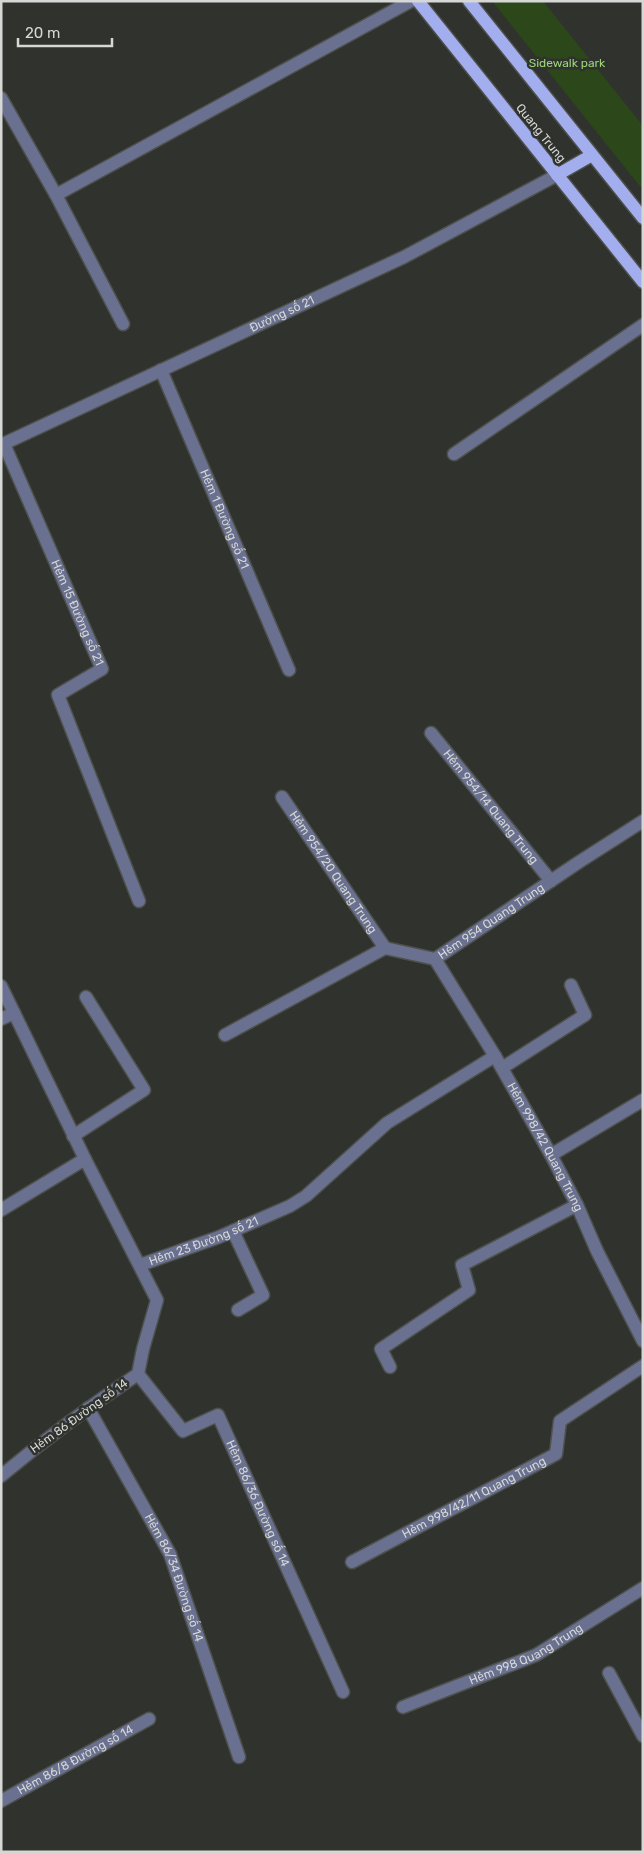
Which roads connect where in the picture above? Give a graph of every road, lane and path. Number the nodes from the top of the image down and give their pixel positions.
1 (411, 1) edge
2 (418, 1) edge
3 (469, 1) edge
4 (1, 98) edge
5 (592, 155) junction
6 (557, 175) junction
7 (56, 195) junction
8 (643, 218) edge
9 (643, 282) edge
10 (123, 324) dead end
11 (643, 325) edge
12 (161, 370) junction
13 (2, 444) edge
14 (454, 454) dead end
15 (289, 670) dead end
16 (431, 733) dead end
17 (282, 798) dead end
18 (643, 821) edge
19 (551, 881) junction
20 (139, 901) dead end
21 (385, 948) junction
22 (435, 959) junction
23 (571, 985) dead end
24 (1, 986) edge
25 (86, 997) dead end
26 (14, 1013) junction
27 (1, 1019) edge
28 (225, 1035) dead end
29 (495, 1056) junction
30 (502, 1068) junction
31 (643, 1100) edge
32 (73, 1136) junction
33 (551, 1155) junction
34 (84, 1159) junction
35 (577, 1205) junction
36 (1, 1210) edge
37 (233, 1231) junction
38 (140, 1265) junction
39 (238, 1310) dead end
40 (643, 1341) edge
41 (643, 1366) edge
42 (390, 1367) dead end
43 (138, 1374) junction
44 (88, 1408) junction
45 (1, 1476) edge
46 (352, 1562) dead end
47 (643, 1588) edge
48 (609, 1673) dead end
49 (343, 1692) dead end
50 (403, 1707) dead end
51 (149, 1719) dead end
52 (643, 1736) edge
53 (239, 1757) dead end
54 (1, 1802) edge

1 - 7 street
2 - 6 main road, Quang Trung
3 - 5 main road, Quang Trung
4 - 7 street
5 - 6 main road
5 - 8 main road, Quang Trung
6 - 9 main road, Quang Trung
6 - 12 street, Đường số 21
7 - 10 street
11 - 14 street
12 - 13 street, Đường số 21
12 - 15 street, Hẻm 1 Đường số 21
13 - 20 street, Hẻm 15 Đường số 21
16 - 19 street, Hẻm 954/14 Quang Trung
17 - 21 street, Hẻm 954/20 Quang Trung
18 - 19 street, Hẻm 954 Quang Trung
19 - 22 street, Hẻm 954 Quang Trung
21 - 22 street, Hẻm 954 Quang Trung
21 - 28 street
22 - 29 street, Hẻm 998/42 Quang Trung
23 - 30 street
24 - 26 street, Hẻm 23 Đường số 21
25 - 32 street
26 - 27 street
26 - 32 street, Hẻm 23 Đường số 21
29 - 30 street, Hẻm 998/42 Quang Trung
29 - 37 street, Hẻm 23 Đường số 21
30 - 33 street, Hẻm 998/42 Quang Trung
31 - 33 street
32 - 34 street, Hẻm 23 Đường số 21
33 - 35 street, Hẻm 998/42 Quang Trung
34 - 36 street
34 - 38 street, Hẻm 23 Đường số 21
35 - 40 street, Hẻm 998/42 Quang Trung
35 - 42 street
37 - 38 street, Hẻm 23 Đường số 21
37 - 39 street
38 - 43 street, Hẻm 86 Đường số 14
41 - 46 street, Hẻm 998/42/11 Quang Trung
43 - 44 street, Hẻm 86 Đường số 14
43 - 49 street, Hẻm 86/36 Đường số 14
44 - 45 street, Hẻm 86 Đường số 14
44 - 53 street, Hẻm 86/34 Đường số 14
47 - 50 street, Hẻm 998 Quang Trung
48 - 52 street
51 - 54 street, Hẻm 86/8 Đường số 14

